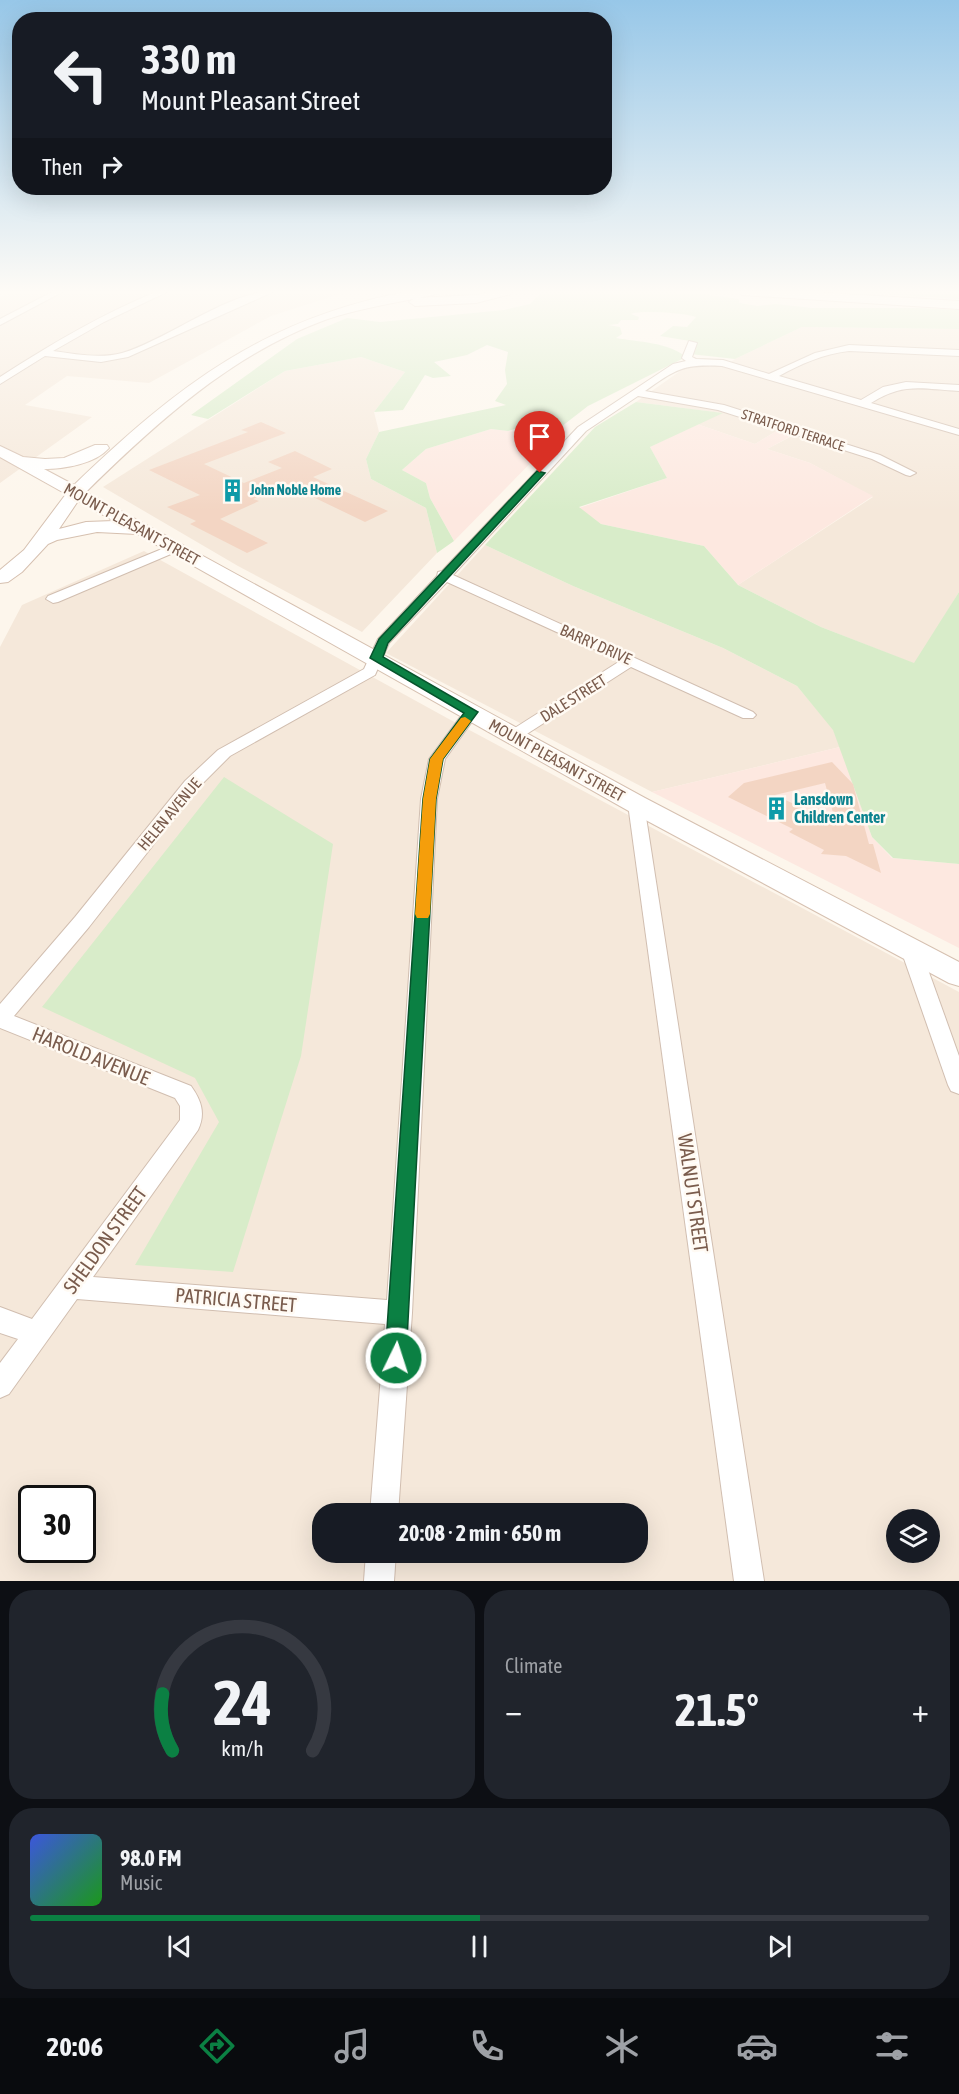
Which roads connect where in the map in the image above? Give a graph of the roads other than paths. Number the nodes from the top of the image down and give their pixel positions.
1 (25, 365) edge
2 (214, 365) edge
3 (232, 365) edge
4 (681, 365) edge
5 (729, 365) edge
6 (793, 365) edge
7 (770, 377) junction
8 (0, 381) edge
9 (959, 388) edge
10 (636, 393) junction
11 (862, 404) junction
12 (959, 432) edge
13 (101, 448) junction
14 (0, 451) edge
15 (15, 459) junction
16 (910, 473) dead end
17 (70, 490) junction
18 (148, 533) junction
19 (39, 541) junction
20 (174, 548) junction
21 (443, 575) junction
22 (1, 579) edge
23 (53, 599) dead end
24 (376, 658) junction
25 (632, 660) junction
26 (471, 712) junction
27 (748, 715) dead end
28 (513, 736) junction
29 (636, 804) junction
30 (911, 950) junction
31 (959, 975) edge
32 (0, 1018) edge
33 (959, 1086) edge
34 (183, 1092) joint
35 (73, 1287) junction
36 (399, 1313) junction
37 (0, 1320) edge
38 (35, 1334) junction
39 (0, 1385) edge
40 (385, 1503) edge
41 (380, 1563) edge
42 (379, 1581) edge
43 (749, 1581) edge

1 - 8 street
2 - 13 main road
3 - 17 main road
4 - 10 street, HELEN AVENUE
5 - 7 street
6 - 7 street
7 - 11 street
9 - 11 street
10 - 16 street, STRATFORD TERRACE
10 - 21 street, HELEN AVENUE
11 - 12 street
13 - 15 main road
13 - 17 main road
14 - 15 main road, MOUNT PLEASANT STREET
15 - 17 main road, MOUNT PLEASANT STREET
17 - 18 main road, MOUNT PLEASANT STREET
17 - 19 main road
17 - 22 main road
18 - 19 main road
18 - 20 main road, MOUNT PLEASANT STREET
19 - 22 main road
20 - 23 street
20 - 24 main road, MOUNT PLEASANT STREET
21 - 24 street, HELEN AVENUE
21 - 25 street, BARRY DRIVE
24 - 26 main road, MOUNT PLEASANT STREET
24 - 32 street, HELEN AVENUE
25 - 27 street, BARRY DRIVE
25 - 28 street, DALE STREET
26 - 28 main road, MOUNT PLEASANT STREET
26 - 36 street
28 - 29 main road, MOUNT PLEASANT STREET
29 - 30 main road, MOUNT PLEASANT STREET
29 - 43 street, WALNUT STREET
30 - 31 main road, MOUNT PLEASANT STREET
30 - 33 street
32 - 34 street, HAROLD AVENUE
34 - 35 street, SHELDON STREET
35 - 36 street, PATRICIA STREET
35 - 38 street, SHELDON STREET
36 - 40 street
37 - 38 street
38 - 39 street, SHELDON STREET
41 - 42 street

